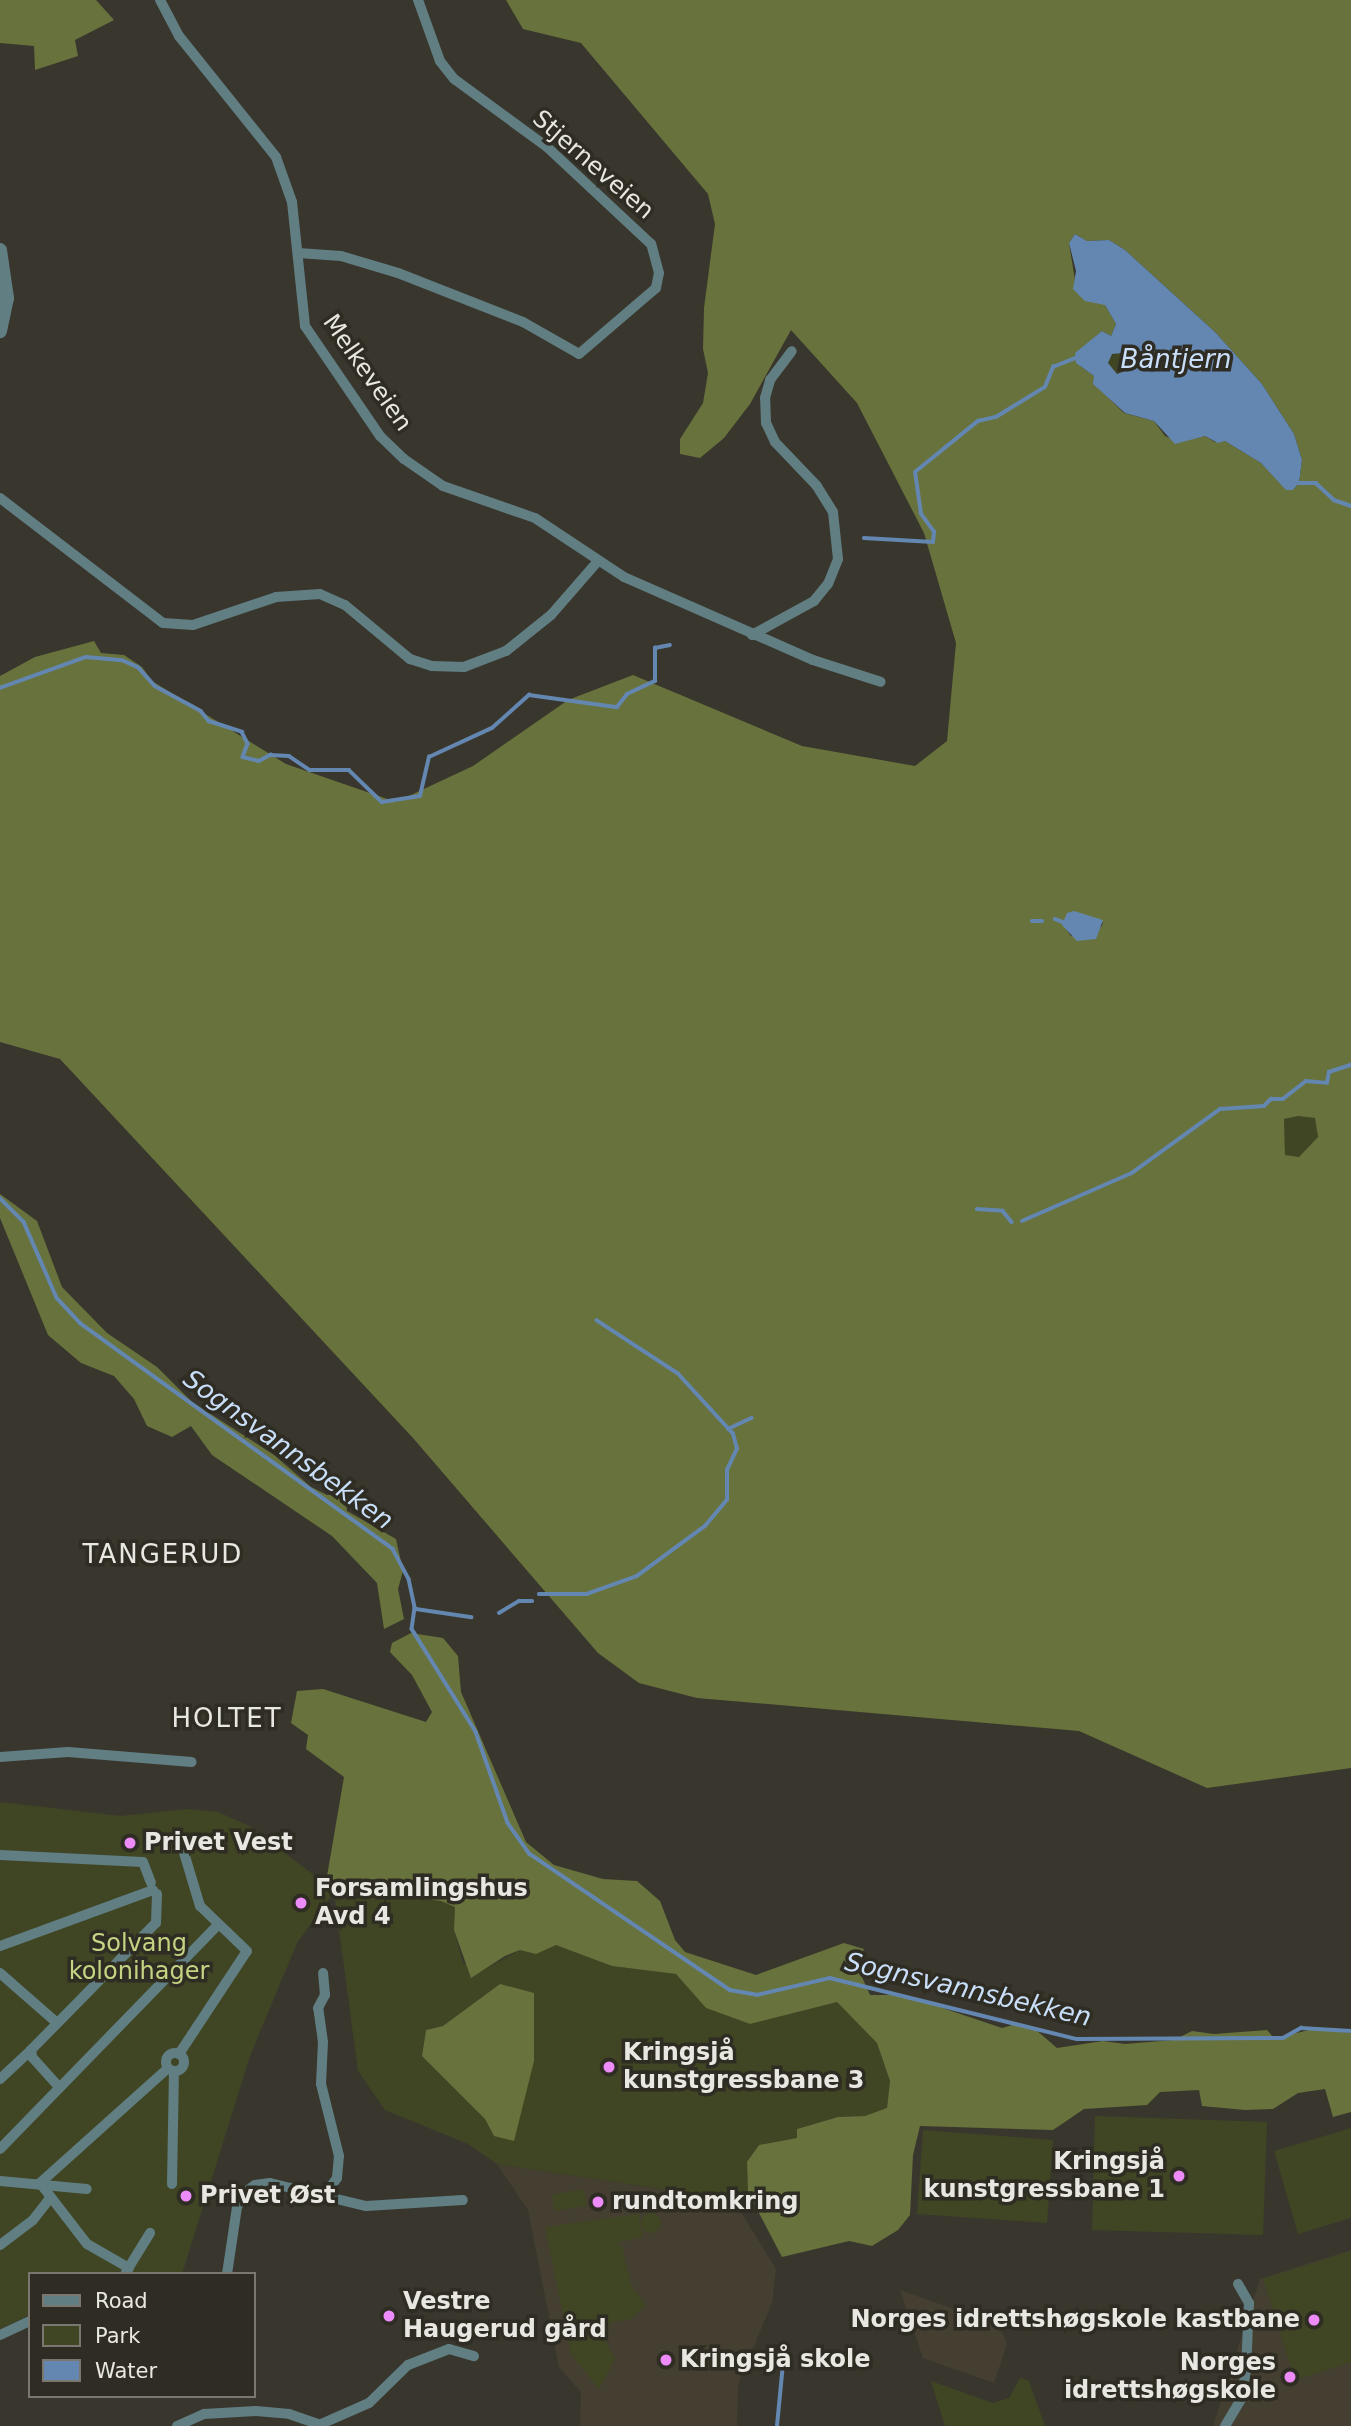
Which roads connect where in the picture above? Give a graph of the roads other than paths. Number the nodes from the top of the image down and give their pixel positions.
1 (160, 0) edge
2 (418, 0) edge
3 (0, 250) edge
4 (298, 253) junction
5 (0, 331) edge
6 (792, 351) dead end
7 (0, 498) edge
8 (597, 562) junction
9 (752, 635) junction
10 (881, 682) dead end
11 (0, 1757) edge
12 (192, 1762) dead end
13 (179, 1836) dead end
14 (0, 1855) edge
15 (154, 1889) junction
16 (217, 1926) junction
17 (0, 1946) edge
18 (0, 1973) edge
19 (323, 1973) dead end
20 (56, 2022) junction
21 (31, 2050) junction
22 (171, 2069) junction
23 (0, 2079) edge
24 (59, 2087) junction
25 (0, 2149) edge
26 (0, 2181) edge
27 (40, 2183) junction
28 (172, 2184) dead end
29 (87, 2189) dead end
30 (50, 2198) junction
31 (322, 2198) junction
32 (463, 2200) dead end
33 (150, 2233) dead end
34 (0, 2245) edge
35 (127, 2271) edge
36 (227, 2272) edge
37 (1238, 2284) dead end
38 (28, 2322) edge
39 (0, 2335) edge
40 (474, 2356) dead end
41 (271, 2412) junction
42 (322, 2425) edge
43 (177, 2426) edge
44 (271, 2426) edge
45 (1225, 2426) edge

1 - 4 street, Melkeveien
2 - 4 street, Stjerneveien
3 - 5 street
4 - 8 street, Melkeveien
6 - 9 street
7 - 8 street
8 - 9 street, Melkeveien
9 - 10 street, Melkeveien
11 - 12 street
13 - 16 street
14 - 15 street
15 - 17 street
15 - 20 street
16 - 22 street
16 - 24 street
18 - 20 street
19 - 31 street
20 - 21 street
21 - 23 street
21 - 24 street
22 - 27 street
22 - 28 street
24 - 25 street
26 - 27 street
27 - 29 street
27 - 30 street
30 - 34 street
30 - 35 street
31 - 32 street
31 - 36 street
33 - 35 street
37 - 45 street
38 - 39 street
40 - 42 street
41 - 42 street
41 - 43 street
41 - 44 street

